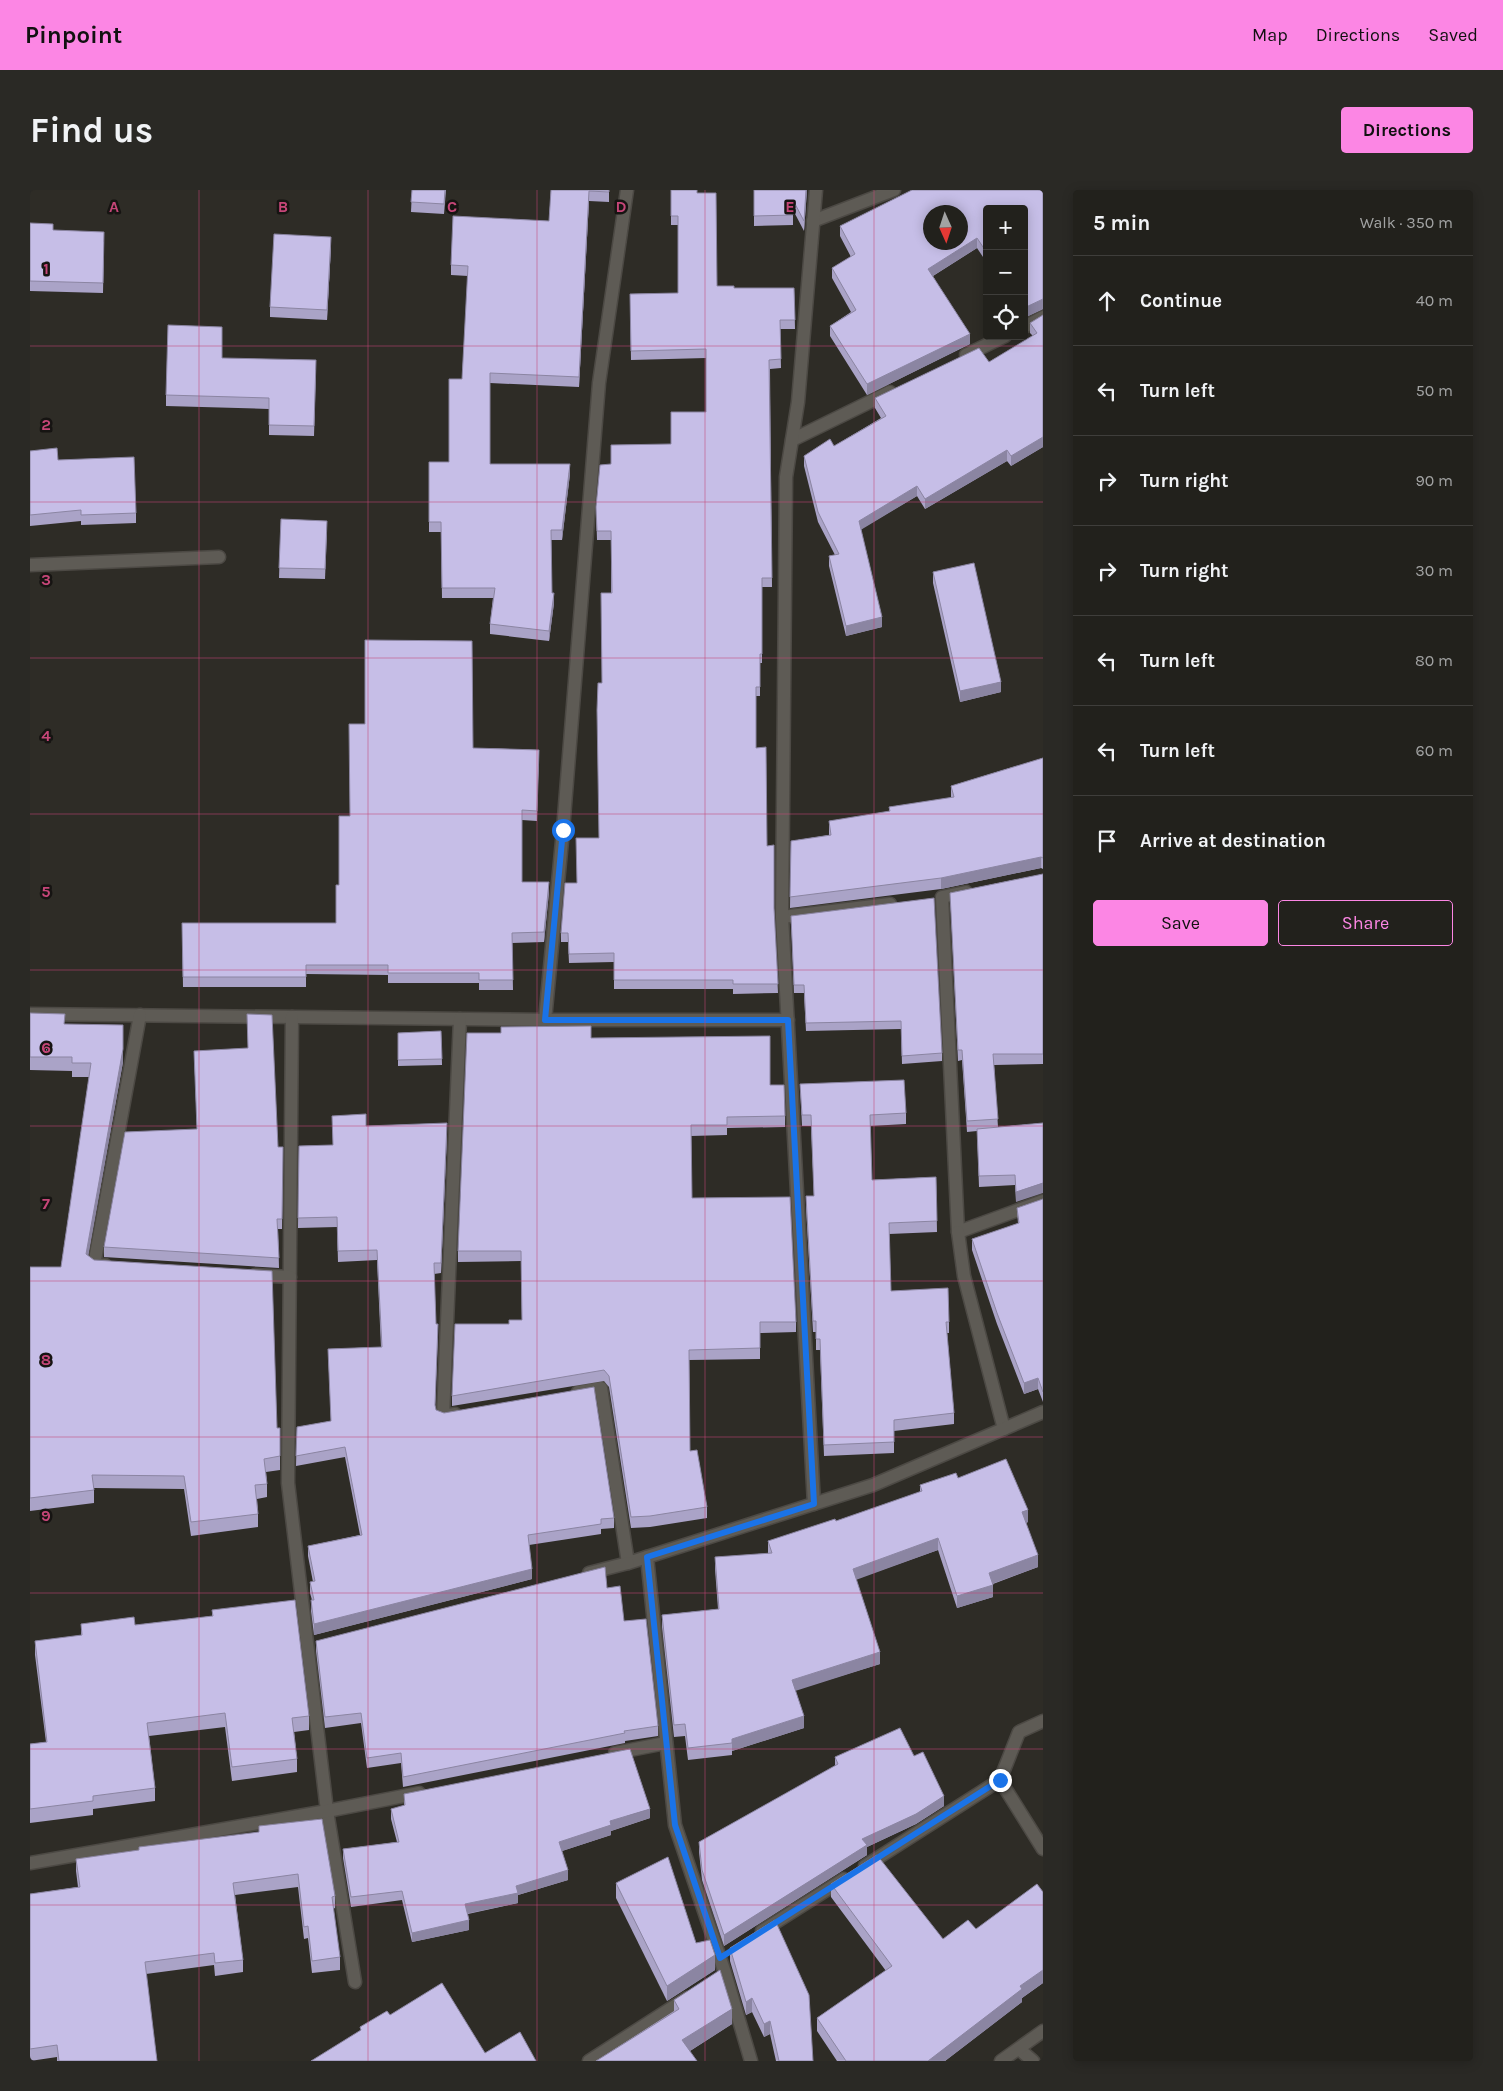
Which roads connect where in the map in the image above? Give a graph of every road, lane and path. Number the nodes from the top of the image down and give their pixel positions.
1 (627, 190) edge
2 (816, 190) edge
3 (894, 190) edge
4 (813, 221) junction
5 (1043, 318) edge
6 (1028, 325) edge
7 (997, 340) edge
8 (952, 362) edge
9 (898, 388) edge
10 (792, 440) junction
11 (219, 557) dead end
12 (30, 565) edge
13 (979, 890) edge
14 (904, 902) edge
15 (782, 917) junction
16 (30, 1014) edge
17 (140, 1015) junction
18 (292, 1017) junction
19 (460, 1019) junction
20 (545, 1020) junction
21 (788, 1020) junction
22 (1043, 1202) edge
23 (958, 1232) junction
24 (114, 1266) edge
25 (241, 1274) edge
26 (290, 1277) junction
27 (564, 1394) edge
28 (471, 1411) edge
29 (1043, 1412) edge
30 (1004, 1429) junction
31 (814, 1504) junction
32 (647, 1557) junction
33 (628, 1563) junction
34 (581, 1575) edge
35 (1043, 1721) edge
36 (666, 1743) junction
37 (598, 1757) edge
38 (1000, 1780) junction
39 (434, 1790) edge
40 (327, 1811) junction
41 (1043, 1849) edge
42 (30, 1863) edge
43 (753, 1937) edge
44 (355, 1982) dead end
45 (701, 1989) edge
46 (1043, 2031) edge
47 (1019, 2049) junction
48 (589, 2061) edge
49 (751, 2061) edge
50 (1001, 2061) edge
51 (1033, 2061) edge

1 - 20 street
2 - 4 street
3 - 4 street
4 - 10 street
5 - 6 street
7 - 8 street
9 - 10 street
10 - 15 street
11 - 12 street
13 - 23 street
14 - 15 street
15 - 21 street
16 - 17 street
17 - 18 street
17 - 24 street
18 - 19 street
18 - 26 street
19 - 20 street
19 - 28 street
20 - 21 street
21 - 31 street
22 - 23 street
23 - 30 street
25 - 26 street
26 - 40 street
27 - 33 street
29 - 30 street
30 - 31 street
31 - 32 street
32 - 33 street
32 - 36 street
33 - 34 street
35 - 38 street
36 - 37 street
36 - 49 street
38 - 41 street
38 - 43 street
39 - 40 street
40 - 42 street
40 - 44 street
45 - 48 street
46 - 47 street
47 - 50 street
47 - 51 street

